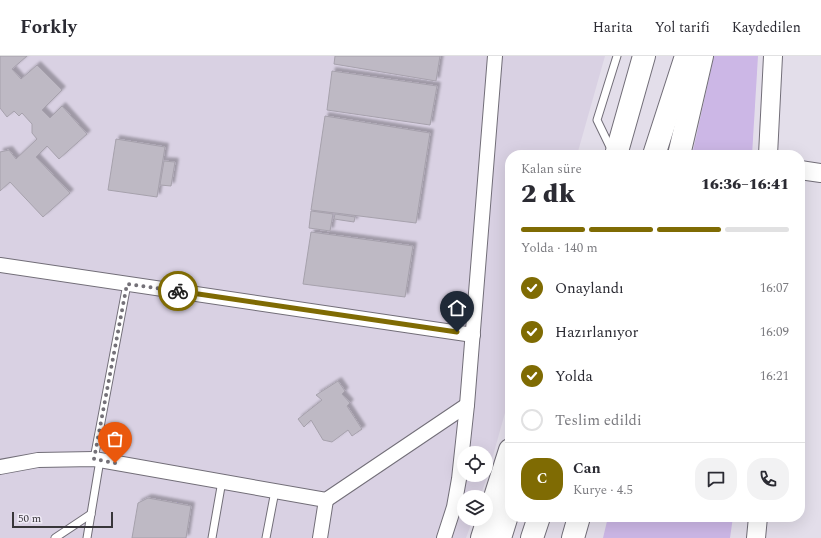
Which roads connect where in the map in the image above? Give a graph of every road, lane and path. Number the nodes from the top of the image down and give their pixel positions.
1 (495, 56) edge
2 (617, 56) edge
3 (644, 56) edge
4 (686, 56) edge
5 (702, 56) edge
6 (773, 56) edge
7 (612, 150) edge
8 (616, 150) edge
9 (656, 150) edge
10 (680, 150) edge
11 (768, 150) edge
12 (805, 171) edge
13 (821, 173) edge
14 (0, 265) edge
15 (127, 284) junction
16 (473, 335) junction
17 (467, 406) junction
18 (97, 460) junction
19 (0, 466) edge
20 (505, 466) edge
21 (222, 481) junction
22 (275, 491) junction
23 (326, 500) junction
24 (91, 514) junction
25 (505, 522) edge
26 (537, 522) edge
27 (578, 522) edge
28 (758, 522) edge
29 (55, 538) edge
30 (87, 538) edge
31 (212, 538) edge
32 (266, 538) edge
33 (320, 538) edge
34 (444, 538) edge
35 (482, 538) edge
36 (500, 538) edge
37 (532, 538) edge
38 (573, 538) edge
39 (756, 538) edge

1 - 16 street
2 - 7 lane
3 - 8 highway
4 - 9 highway
5 - 10 highway
6 - 11 street
12 - 13 street
14 - 15 street
15 - 16 street
15 - 18 lane
16 - 17 street
17 - 23 street
17 - 34 street
18 - 19 street
18 - 21 street
18 - 24 lane
20 - 35 highway
21 - 22 street
21 - 31 lane
22 - 23 street
22 - 32 lane
23 - 33 street
24 - 29 lane
24 - 30 lane
25 - 36 highway
26 - 37 highway
27 - 38 highway
28 - 39 street

